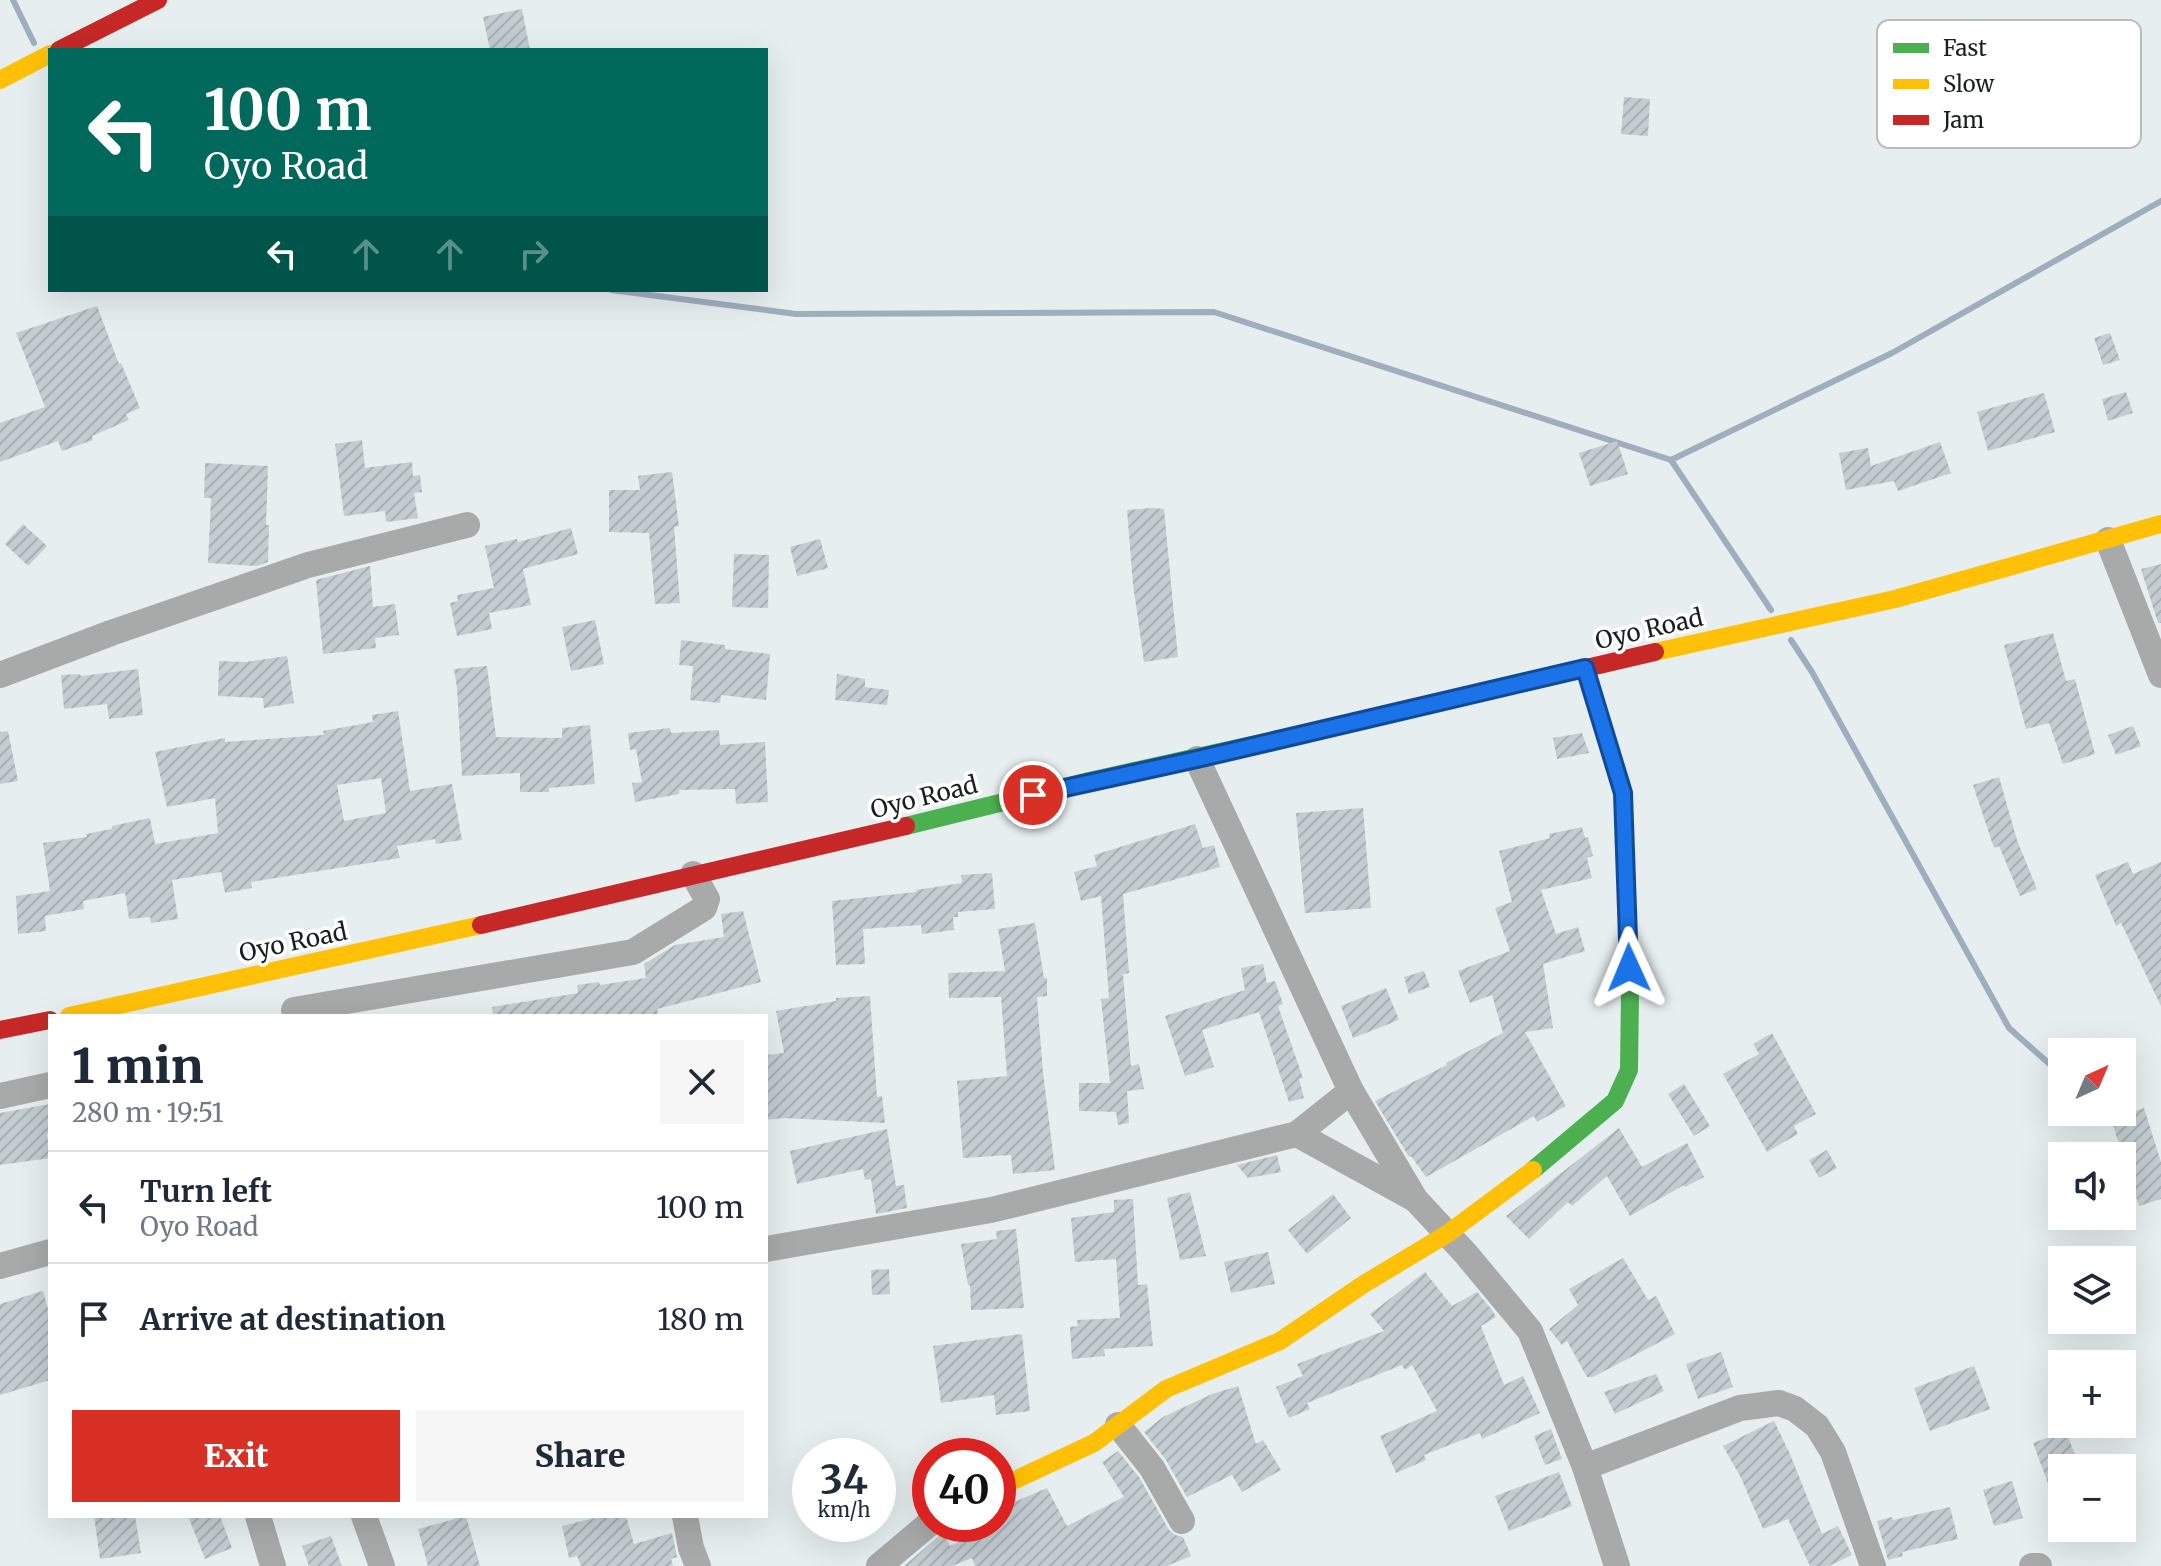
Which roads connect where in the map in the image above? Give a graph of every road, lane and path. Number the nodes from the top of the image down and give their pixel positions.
1 (158, 0) edge
2 (63, 48) edge
3 (48, 55) edge
4 (0, 80) edge
5 (2161, 524) edge
6 (467, 525) dead end
7 (2108, 540) junction
8 (1585, 668) junction
9 (0, 675) edge
10 (2161, 675) edge
11 (1197, 759) junction
12 (693, 874) junction
13 (159, 1007) edge
14 (294, 1010) dead end
15 (89, 1014) edge
16 (48, 1020) edge
17 (0, 1030) edge
18 (48, 1085) edge
19 (1351, 1091) junction
20 (0, 1096) edge
21 (1297, 1134) junction
22 (1415, 1199) junction
23 (1447, 1234) junction
24 (768, 1249) edge
25 (48, 1253) edge
26 (0, 1266) edge
27 (1118, 1425) junction
28 (1585, 1467) junction
29 (1016, 1480) edge
30 (259, 1518) edge
31 (365, 1518) edge
32 (685, 1518) edge
33 (1182, 1521) dead end
34 (912, 1538) edge
35 (273, 1566) edge
36 (382, 1566) edge
37 (698, 1566) edge
38 (879, 1566) edge
39 (1617, 1566) edge
40 (1873, 1566) edge
41 (2032, 1566) edge
42 (2039, 1566) edge

1 - 2 main road
3 - 4 main road
5 - 7 main road, Oyo Road
6 - 9 street
7 - 8 main road, Oyo Road
7 - 10 street
8 - 11 main road, Oyo Road
8 - 23 main road
11 - 12 main road, Oyo Road
11 - 19 street
12 - 13 main road, Oyo Road
12 - 14 street
13 - 15 main road, Oyo Road
16 - 17 main road
18 - 20 street
19 - 21 street
19 - 22 street
21 - 22 street
21 - 24 street
22 - 23 street
23 - 27 main road
23 - 28 street
25 - 26 street
27 - 29 main road
27 - 33 street
28 - 39 street
28 - 40 street
30 - 35 street
31 - 36 street
32 - 37 street
34 - 38 street
41 - 42 street

